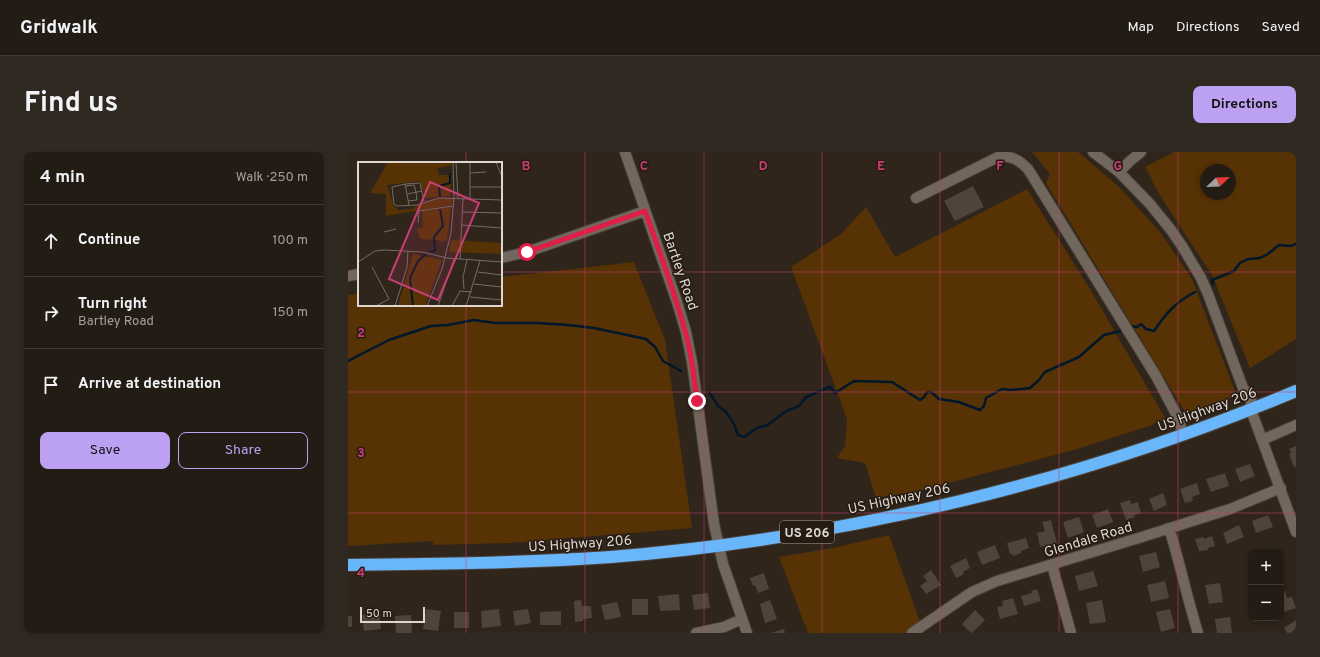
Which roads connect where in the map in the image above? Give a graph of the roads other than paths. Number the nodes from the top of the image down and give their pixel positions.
1 (625, 152) edge
2 (1093, 152) edge
3 (1141, 152) edge
4 (1119, 172) junction
5 (916, 198) dead end
6 (645, 211) junction
7 (502, 258) edge
8 (358, 274) edge
9 (348, 276) edge
10 (1296, 391) edge
11 (1251, 410) junction
12 (1296, 425) edge
13 (1184, 435) junction
14 (1262, 440) junction
15 (1281, 488) junction
16 (1170, 528) junction
17 (1296, 532) edge
18 (718, 545) junction
19 (348, 565) edge
20 (1052, 565) junction
21 (742, 619) junction
22 (696, 633) edge
23 (747, 633) edge
24 (912, 633) edge
25 (1071, 633) edge
26 (1198, 633) edge

1 - 6 street, Bartley Road
2 - 4 street
3 - 4 street
4 - 11 street
5 - 13 street
6 - 7 street
6 - 18 street, Bartley Road
8 - 9 street
10 - 11 highway, US Highway 206 / US 206
11 - 13 highway, US Highway 206 / US 206
11 - 14 street
12 - 14 street
13 - 18 highway, US Highway 206 / US 206
14 - 15 street
15 - 16 street, Glendale Road
15 - 17 street
16 - 20 street, Glendale Road
16 - 26 street
18 - 19 highway, US Highway 206 / US 206
18 - 21 street, Bartley Road
20 - 24 street, Glendale Road
20 - 25 street
21 - 22 street
21 - 23 street, Bartley Road

